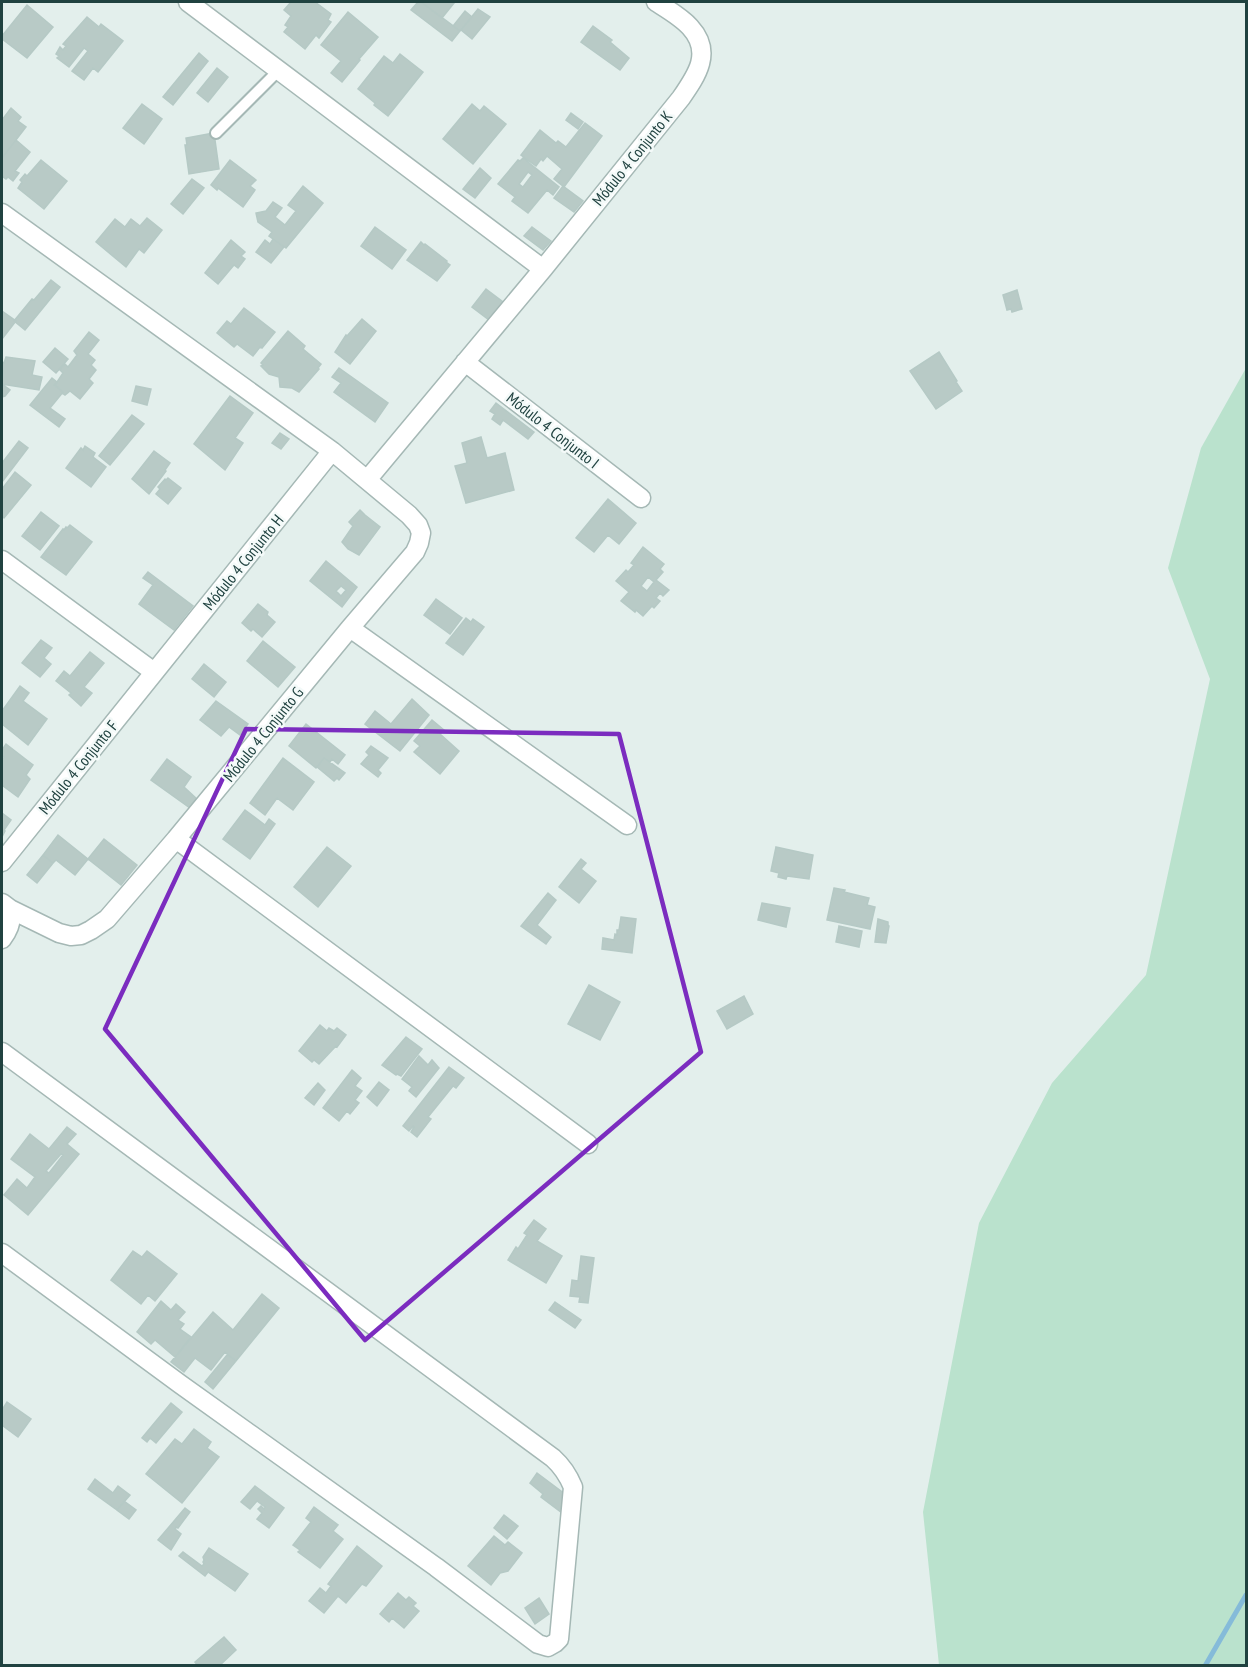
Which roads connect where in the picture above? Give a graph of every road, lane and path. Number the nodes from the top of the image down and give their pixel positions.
1 (188, 2) edge
2 (656, 2) edge
3 (279, 70) junction
4 (216, 133) dead end
5 (2, 213) edge
6 (543, 269) junction
7 (465, 362) junction
8 (333, 451) junction
9 (367, 480) junction
10 (641, 498) dead end
11 (2, 560) edge
12 (350, 628) junction
13 (154, 672) junction
14 (627, 825) dead end
15 (176, 839) junction
16 (2, 862) edge
17 (6, 906) edge
18 (2, 939) edge
19 (2, 1052) edge
20 (588, 1144) dead end
21 (2, 1253) edge

1 - 3 street
2 - 6 street, Módulo 4 Conjunto K
3 - 4 lane
3 - 6 street
5 - 8 street
6 - 7 street, Módulo 4 Conjunto K
7 - 9 street, Módulo 4 Conjunto K
7 - 10 street, Módulo 4 Conjunto I
8 - 9 street
8 - 13 street, Módulo 4 Conjunto H
9 - 12 street
11 - 13 street
12 - 14 street
12 - 15 street, Módulo 4 Conjunto G
13 - 16 street, Módulo 4 Conjunto F
15 - 17 street, Módulo 4 Conjunto G
15 - 20 street
17 - 18 street
19 - 21 street

